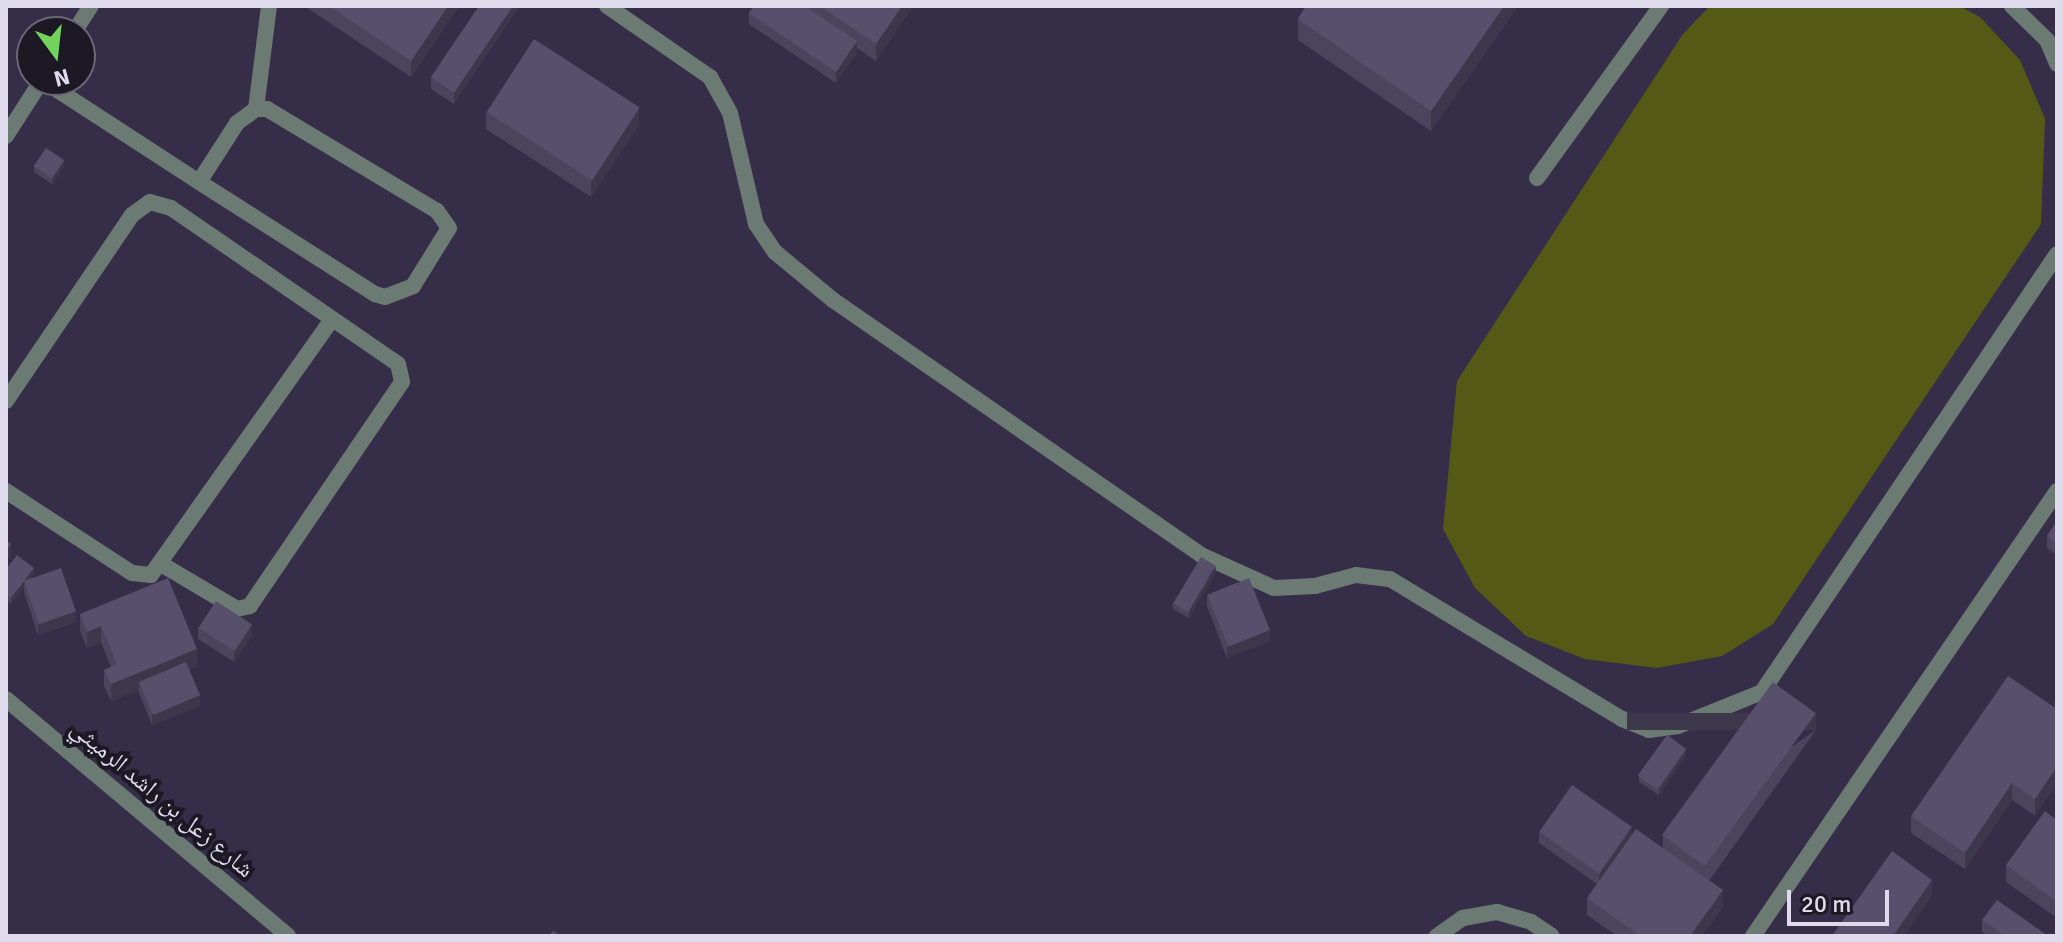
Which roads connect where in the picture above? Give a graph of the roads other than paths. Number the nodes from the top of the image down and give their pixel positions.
1 (269, 6) edge
2 (607, 6) edge
3 (1661, 6) edge
4 (2012, 6) edge
5 (2057, 64) edge
6 (256, 109) junction
7 (6, 136) edge
8 (1537, 178) dead end
9 (199, 182) junction
10 (2057, 254) edge
11 (331, 321) junction
12 (6, 401) edge
13 (6, 491) edge
14 (2057, 491) edge
15 (161, 564) junction
16 (6, 699) edge
17 (288, 936) edge
18 (1437, 936) edge
19 (1552, 936) edge
20 (1753, 936) edge

1 - 6 street
2 - 10 street
3 - 8 street
4 - 5 street
6 - 9 street
6 - 9 street
7 - 9 street
11 - 12 street
11 - 15 street
11 - 15 street
13 - 15 street
14 - 20 street
16 - 17 street, شارع زعل بن راشد الرميثي
18 - 19 street

